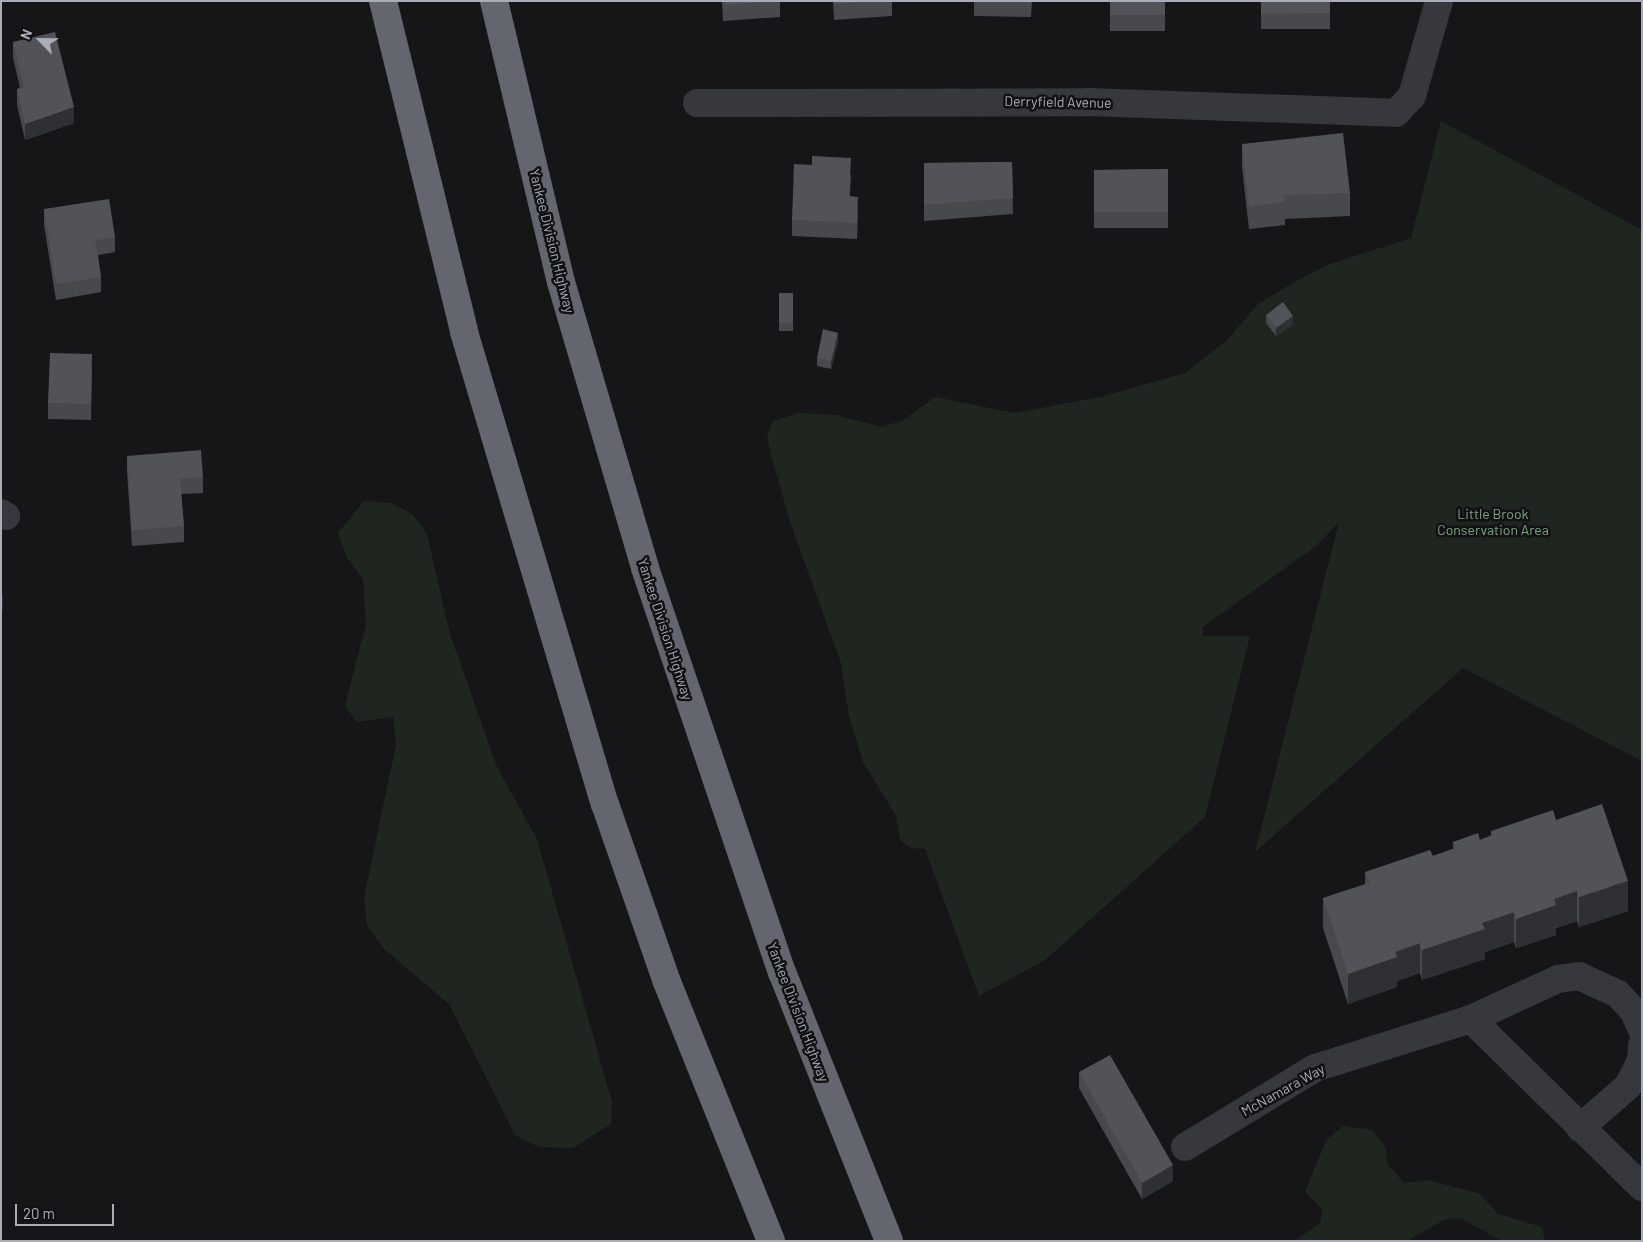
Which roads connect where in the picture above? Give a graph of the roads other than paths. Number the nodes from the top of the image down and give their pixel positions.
1 (383, 1) edge
2 (494, 1) edge
3 (1439, 1) edge
4 (697, 103) dead end
5 (1471, 1019) junction
6 (1642, 1030) edge
7 (1642, 1045) edge
8 (1580, 1128) junction
9 (1186, 1147) dead end
10 (1642, 1187) edge
11 (771, 1241) edge
12 (889, 1241) edge

1 - 11 highway
2 - 12 highway, Yankee Division Highway
3 - 4 street, Derryfield Avenue
5 - 6 street, McNamara Way
5 - 8 street
5 - 9 street, McNamara Way
7 - 8 street
8 - 10 street

